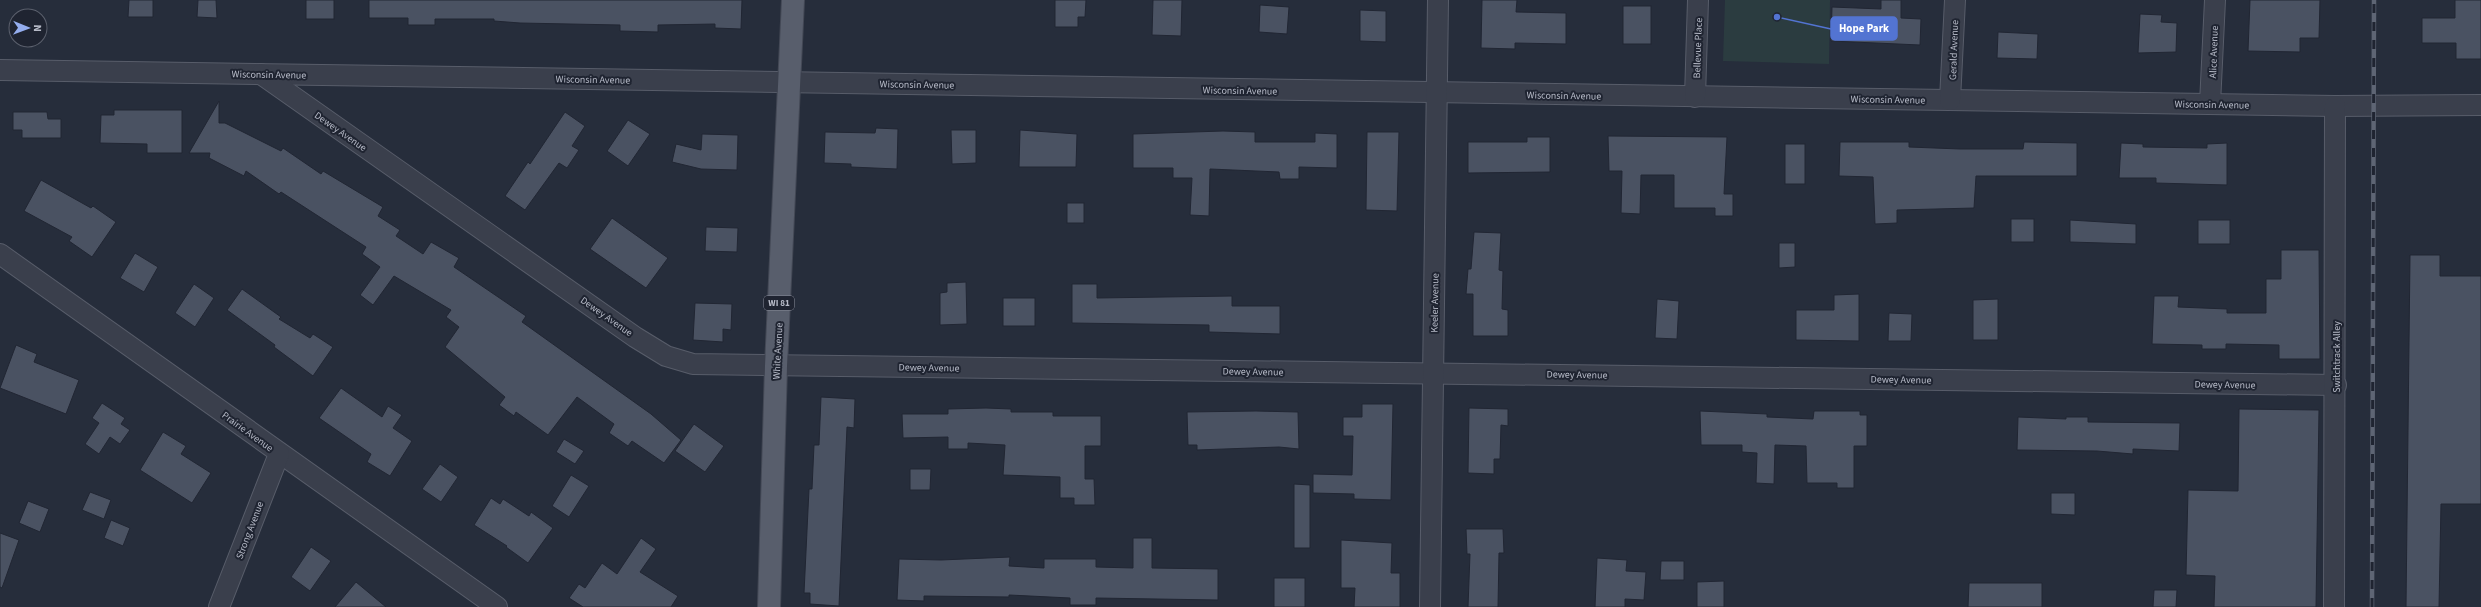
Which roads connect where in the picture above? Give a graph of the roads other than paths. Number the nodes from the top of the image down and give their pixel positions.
1 (793, 0) edge
2 (1438, 0) edge
3 (1698, 0) edge
4 (1955, 0) edge
5 (2215, 0) edge
6 (0, 70) edge
7 (261, 74) junction
8 (790, 82) junction
9 (1436, 93) junction
10 (1695, 97) junction
11 (1950, 100) junction
12 (2210, 104) junction
13 (2481, 105) edge
14 (2335, 106) junction
15 (0, 254) edge
16 (776, 366) junction
17 (1433, 372) junction
18 (2336, 385) junction
19 (279, 454) junction
20 (219, 607) edge
21 (497, 607) edge
22 (769, 607) edge
23 (1430, 607) edge
24 (2334, 607) edge

1 - 8 main road, White Avenue / WI 81
2 - 9 street, Keeler Avenue
3 - 10 street, Bellevue Place
4 - 11 street, Gerald Avenue
5 - 12 street, Alice Avenue
6 - 7 street, Wisconsin Avenue
7 - 8 street, Wisconsin Avenue
7 - 16 street, Dewey Avenue
8 - 9 street, Wisconsin Avenue
8 - 16 main road, White Avenue / WI 81
9 - 10 street, Wisconsin Avenue
9 - 17 street, Keeler Avenue
10 - 11 street, Wisconsin Avenue
11 - 12 street, Wisconsin Avenue
12 - 14 street, Wisconsin Avenue
13 - 14 street, Wisconsin Avenue
14 - 18 street, Switchtrack Alley
15 - 19 street, Prairie Avenue
16 - 17 street, Dewey Avenue
16 - 22 main road, White Avenue / WI 81
17 - 18 street, Dewey Avenue
17 - 23 street, Keeler Avenue
18 - 24 street, Switchtrack Alley
19 - 20 street, Strong Avenue
19 - 21 street, Prairie Avenue

